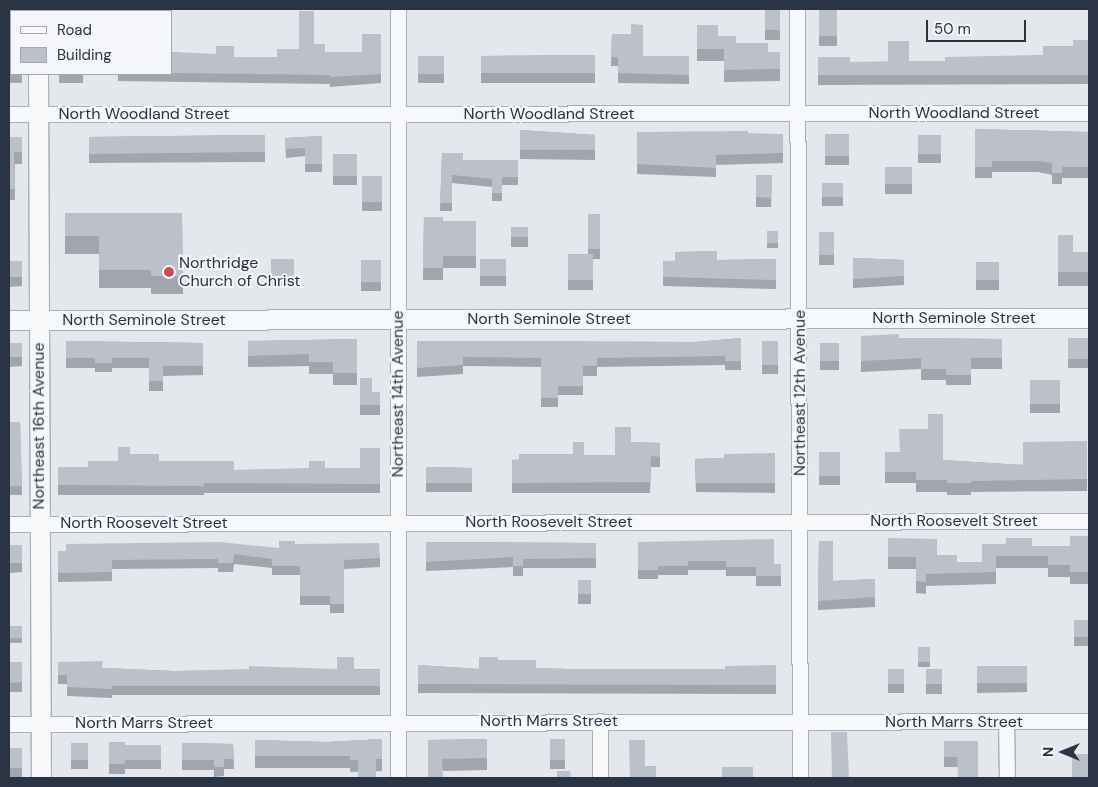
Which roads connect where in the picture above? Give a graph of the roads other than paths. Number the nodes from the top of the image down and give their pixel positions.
1 (398, 9) edge
2 (798, 9) edge
3 (38, 75) edge
4 (798, 113) junction
5 (1089, 113) edge
6 (9, 114) edge
7 (38, 114) junction
8 (398, 114) junction
9 (799, 318) junction
10 (1089, 318) edge
11 (398, 319) junction
12 (9, 320) edge
13 (39, 320) junction
14 (1089, 521) edge
15 (398, 522) junction
16 (800, 522) junction
17 (9, 524) edge
18 (40, 524) junction
19 (600, 721) junction
20 (1089, 721) edge
21 (397, 722) junction
22 (800, 722) junction
23 (1006, 722) junction
24 (9, 724) edge
25 (40, 724) junction
26 (41, 778) edge
27 (398, 778) edge
28 (600, 778) edge
29 (800, 778) edge
30 (1007, 778) edge

1 - 8 street, Northeast 14th Avenue
2 - 4 street, Northeast 12th Avenue
3 - 7 street, Northeast 16th Avenue
4 - 5 street, North Woodland Street
4 - 8 street, North Woodland Street
4 - 9 street, Northeast 12th Avenue
6 - 7 street, North Woodland Street
7 - 8 street, North Woodland Street
7 - 13 street, Northeast 16th Avenue
8 - 11 street, Northeast 14th Avenue
9 - 10 street, North Seminole Street
9 - 11 street, North Seminole Street
9 - 16 street, Northeast 12th Avenue
11 - 13 street, North Seminole Street
11 - 15 street, Northeast 14th Avenue
12 - 13 street, North Seminole Street
13 - 18 street, Northeast 16th Avenue
14 - 16 street, North Roosevelt Street
15 - 16 street, North Roosevelt Street
15 - 18 street, North Roosevelt Street
15 - 21 street, Northeast 14th Avenue
16 - 22 street, Northeast 12th Avenue
17 - 18 street, North Roosevelt Street
18 - 25 street, Northeast 16th Avenue
19 - 21 street, North Marrs Street
19 - 22 street, North Marrs Street
19 - 28 street
20 - 23 street, North Marrs Street
21 - 25 street, North Marrs Street
21 - 27 street, Northeast 14th Avenue
22 - 23 street, North Marrs Street
22 - 29 street, Northeast 12th Avenue
23 - 30 street
24 - 25 street, North Marrs Street
25 - 26 street, Northeast 16th Avenue

